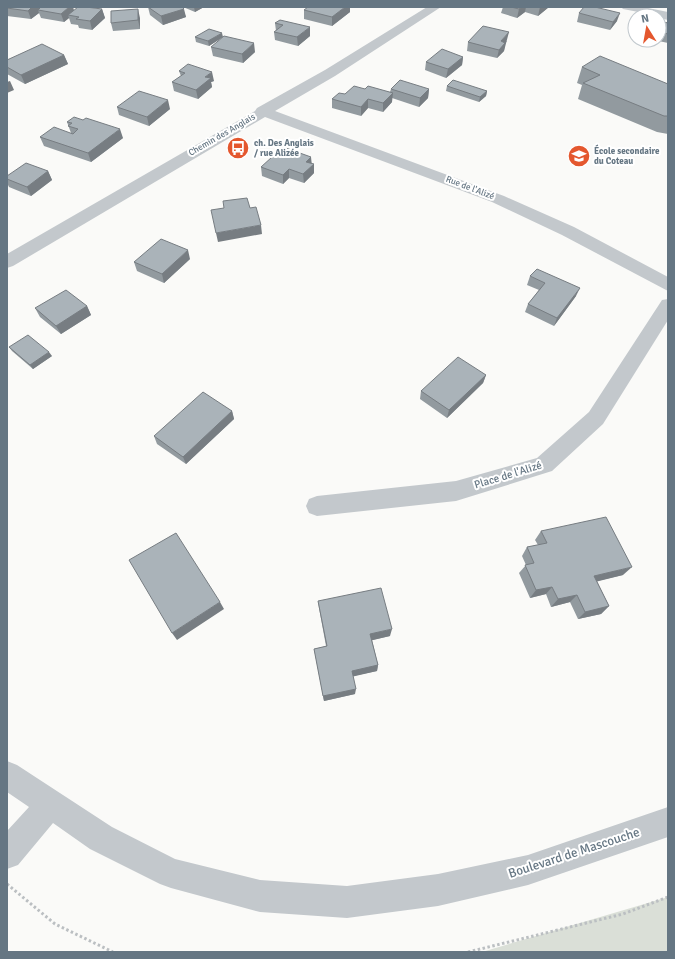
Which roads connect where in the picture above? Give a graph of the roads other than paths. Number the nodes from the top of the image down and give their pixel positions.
1 (435, 7) edge
2 (628, 7) edge
3 (668, 16) edge
4 (262, 112) junction
5 (7, 262) edge
6 (668, 285) edge
7 (668, 306) edge
8 (317, 506) dead end
9 (7, 775) edge
10 (50, 805) junction
11 (668, 822) edge
12 (7, 854) edge

1 - 4 street, Chemin des Anglais
2 - 3 street
4 - 5 street, Chemin des Anglais
4 - 6 street, Rue de l'Alizé
7 - 8 street, Place de l'Alizé
9 - 10 street, Boulevard de Mascouche
10 - 11 street, Boulevard de Mascouche
10 - 12 street

